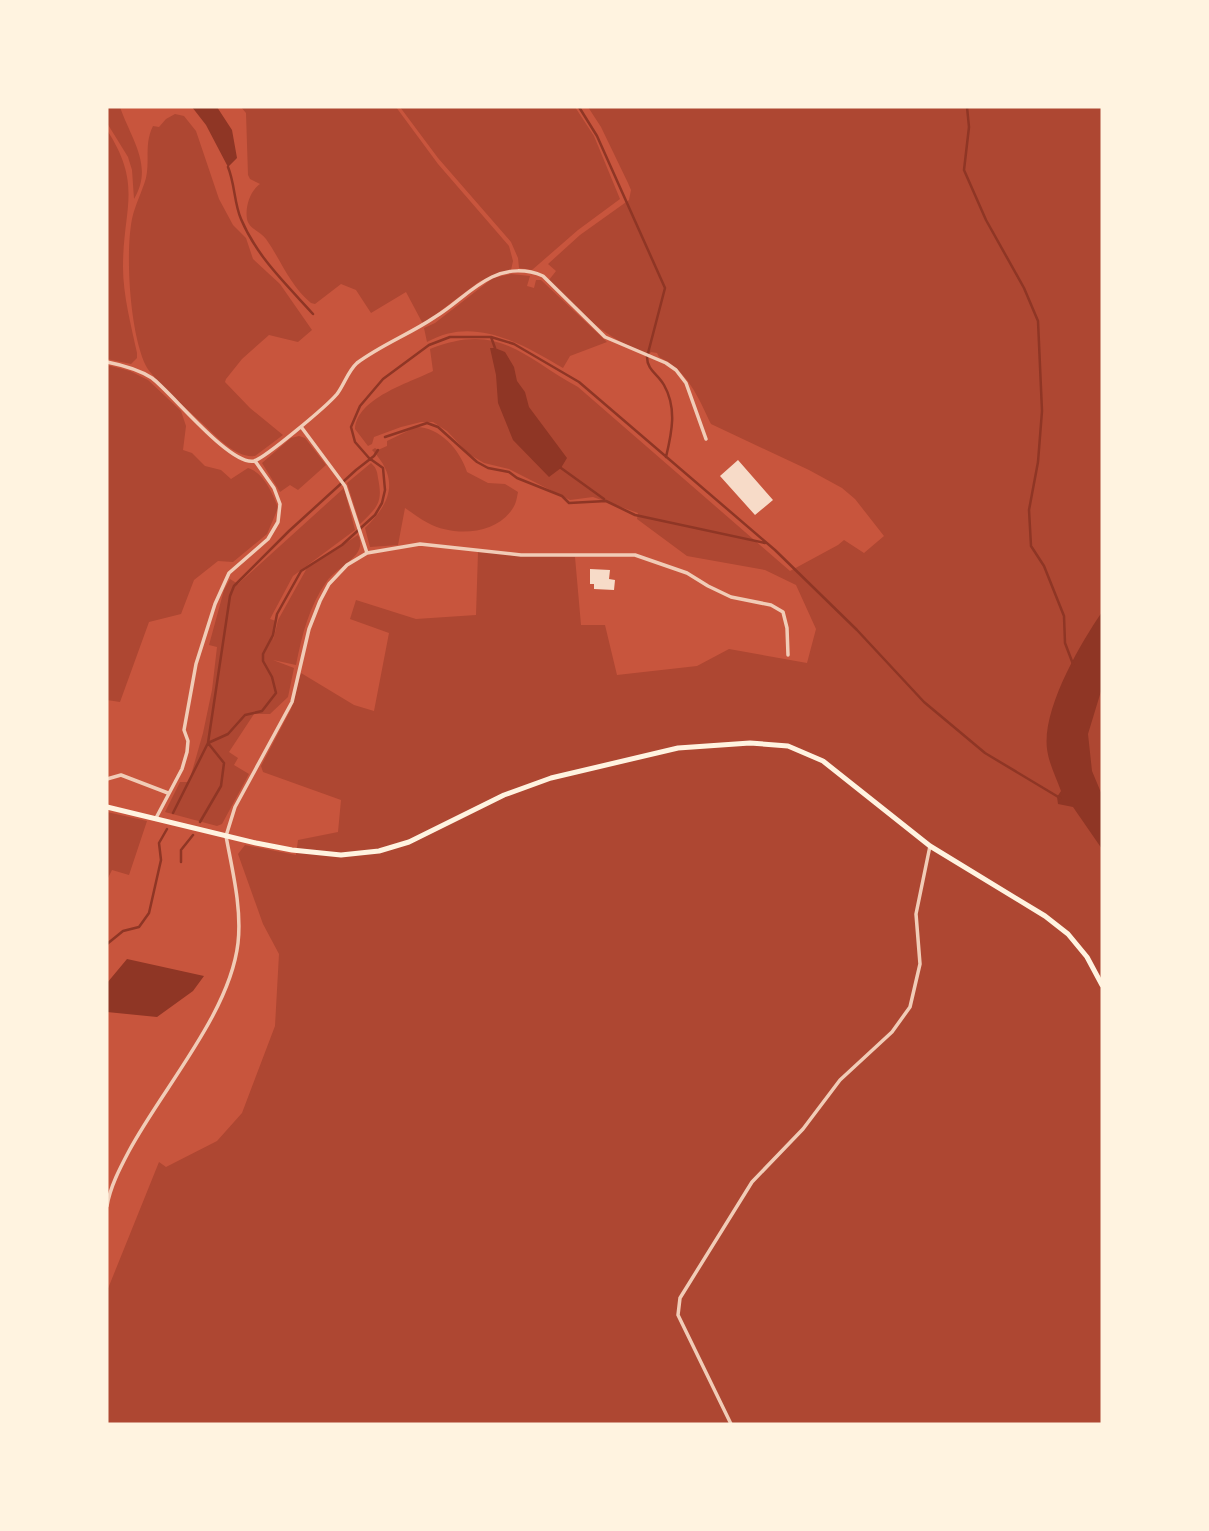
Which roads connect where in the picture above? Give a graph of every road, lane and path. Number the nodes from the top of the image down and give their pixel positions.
1 (107, 362) edge
2 (302, 428) junction
3 (706, 439) dead end
4 (255, 461) junction
5 (367, 553) junction
6 (788, 654) dead end
7 (107, 779) edge
8 (167, 793) junction
9 (107, 807) edge
10 (156, 817) junction
11 (226, 836) junction
12 (930, 846) junction
13 (1102, 985) edge
14 (107, 1206) edge
15 (731, 1424) edge

1 - 4 street
2 - 3 street
2 - 4 street
2 - 5 street
4 - 8 street
5 - 6 street
5 - 11 street
7 - 8 street
8 - 10 street
9 - 10 main road
10 - 11 main road
11 - 12 main road
11 - 14 street
12 - 13 main road
12 - 15 street

